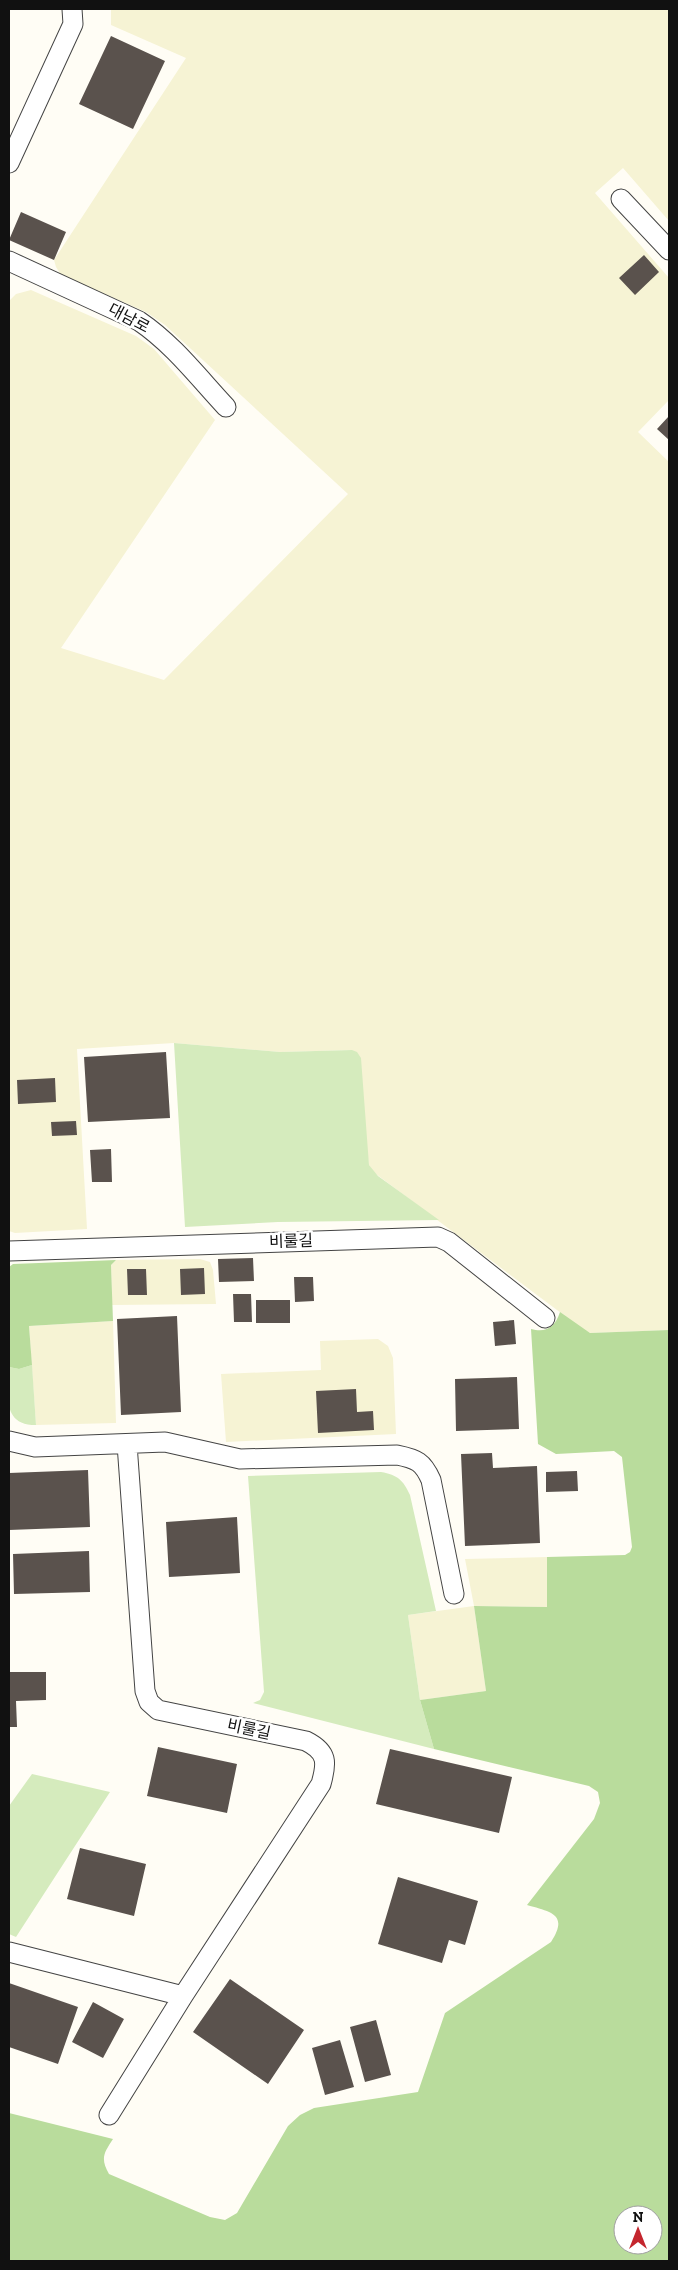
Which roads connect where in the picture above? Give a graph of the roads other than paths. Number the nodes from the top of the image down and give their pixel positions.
1 (72, 9) edge
2 (9, 163) edge
3 (621, 199) dead end
4 (669, 250) edge
5 (9, 261) edge
6 (226, 407) dead end
7 (9, 1252) edge
8 (545, 1318) dead end
9 (10, 1443) edge
10 (127, 1444) junction
11 (454, 1594) dead end
12 (9, 1952) edge
13 (182, 1996) junction
14 (109, 2115) dead end

1 - 2 lane
3 - 4 lane
5 - 6 lane, 대남로
7 - 8 lane, 비룰길
9 - 10 lane
10 - 11 lane
10 - 13 lane, 비룰길
12 - 13 lane
13 - 14 lane, 비룰길

